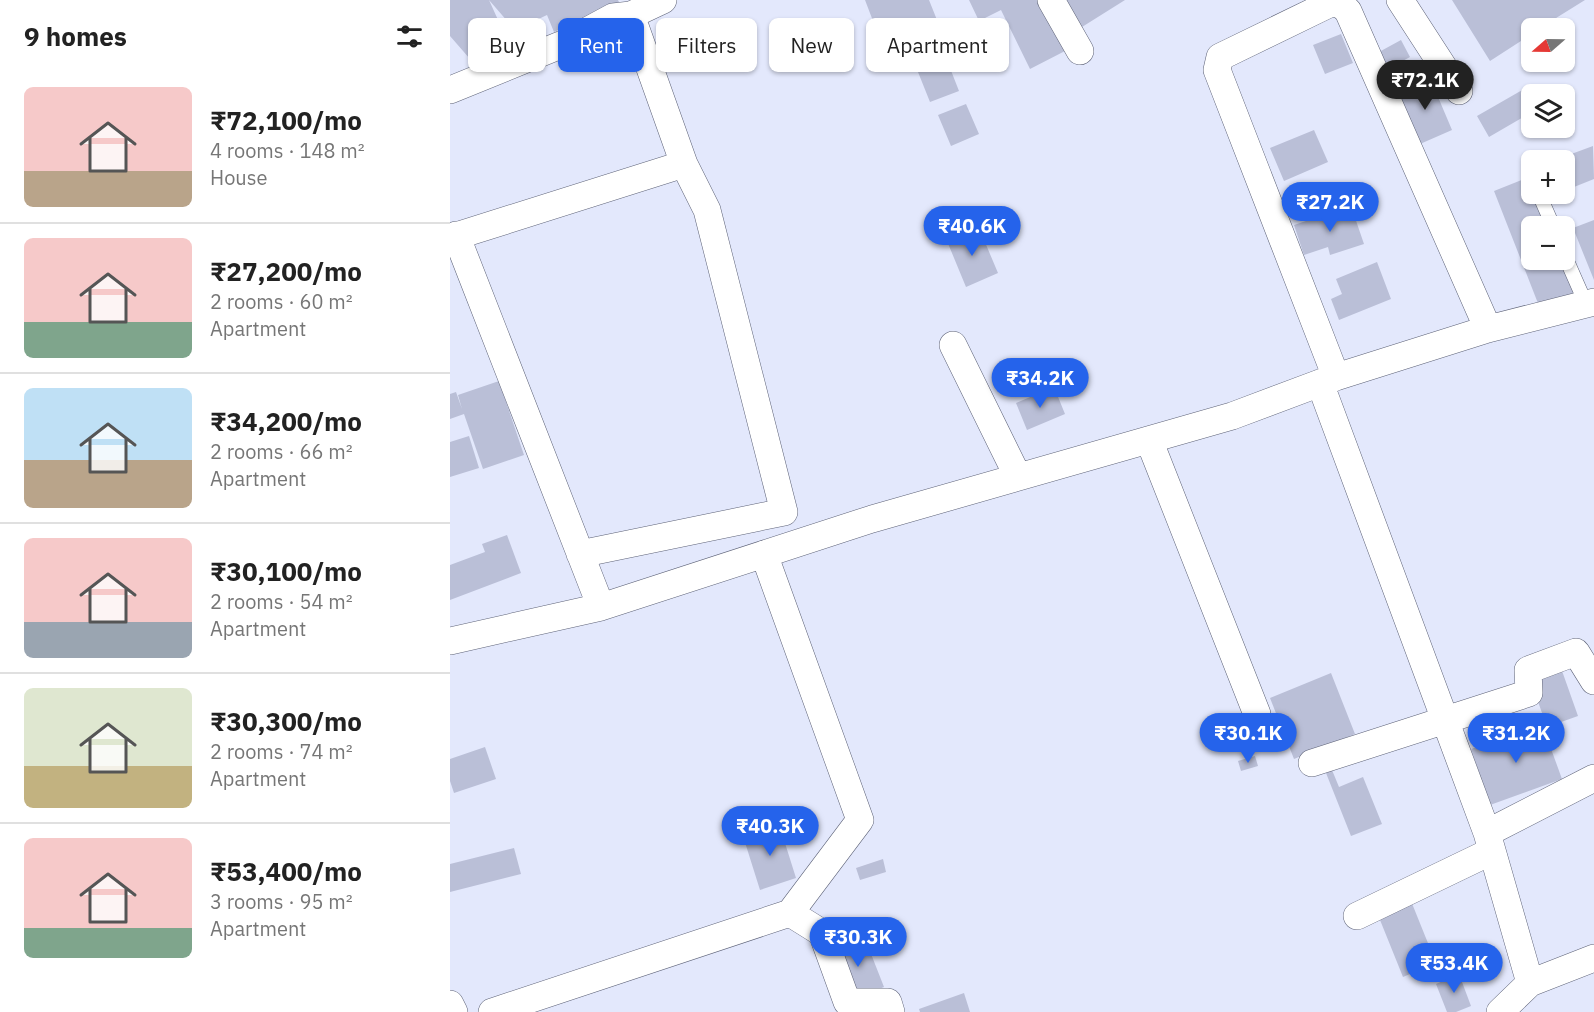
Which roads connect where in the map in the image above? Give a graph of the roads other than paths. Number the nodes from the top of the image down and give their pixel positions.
1 (663, 0) edge
2 (1051, 0) edge
3 (1400, 0) edge
4 (631, 15) junction
5 (1080, 51) dead end
6 (450, 90) edge
7 (1459, 91) dead end
8 (684, 164) junction
9 (452, 231) edge
10 (1572, 270) edge
11 (1590, 303) edge
12 (1488, 329) junction
13 (953, 345) dead end
14 (1328, 380) junction
15 (1149, 440) junction
16 (1018, 477) junction
17 (580, 554) junction
18 (764, 554) junction
19 (601, 608) junction
20 (450, 642) edge
21 (1594, 681) edge
22 (1257, 714) dead end
23 (1445, 721) junction
24 (1312, 763) dead end
25 (1594, 778) edge
26 (1489, 842) junction
27 (790, 913) junction
28 (1357, 916) dead end
29 (1594, 958) edge
30 (1530, 983) junction
31 (450, 1004) edge
32 (454, 1012) edge
33 (496, 1012) edge
34 (891, 1012) edge
35 (1500, 1012) edge

1 - 4 street
2 - 5 street
3 - 7 street
4 - 6 street
4 - 8 street
8 - 9 street
8 - 17 street
9 - 17 street
10 - 11 lane
11 - 12 street
12 - 14 street
12 - 14 street
13 - 16 street
14 - 15 street
14 - 23 street
15 - 16 street
15 - 22 street
16 - 18 street
17 - 19 street
18 - 19 street
18 - 27 street
19 - 20 street
21 - 23 street
23 - 24 street
23 - 26 street
25 - 26 street
26 - 28 street
26 - 30 street
27 - 33 street
27 - 34 street
29 - 30 street
30 - 35 street
31 - 32 street

